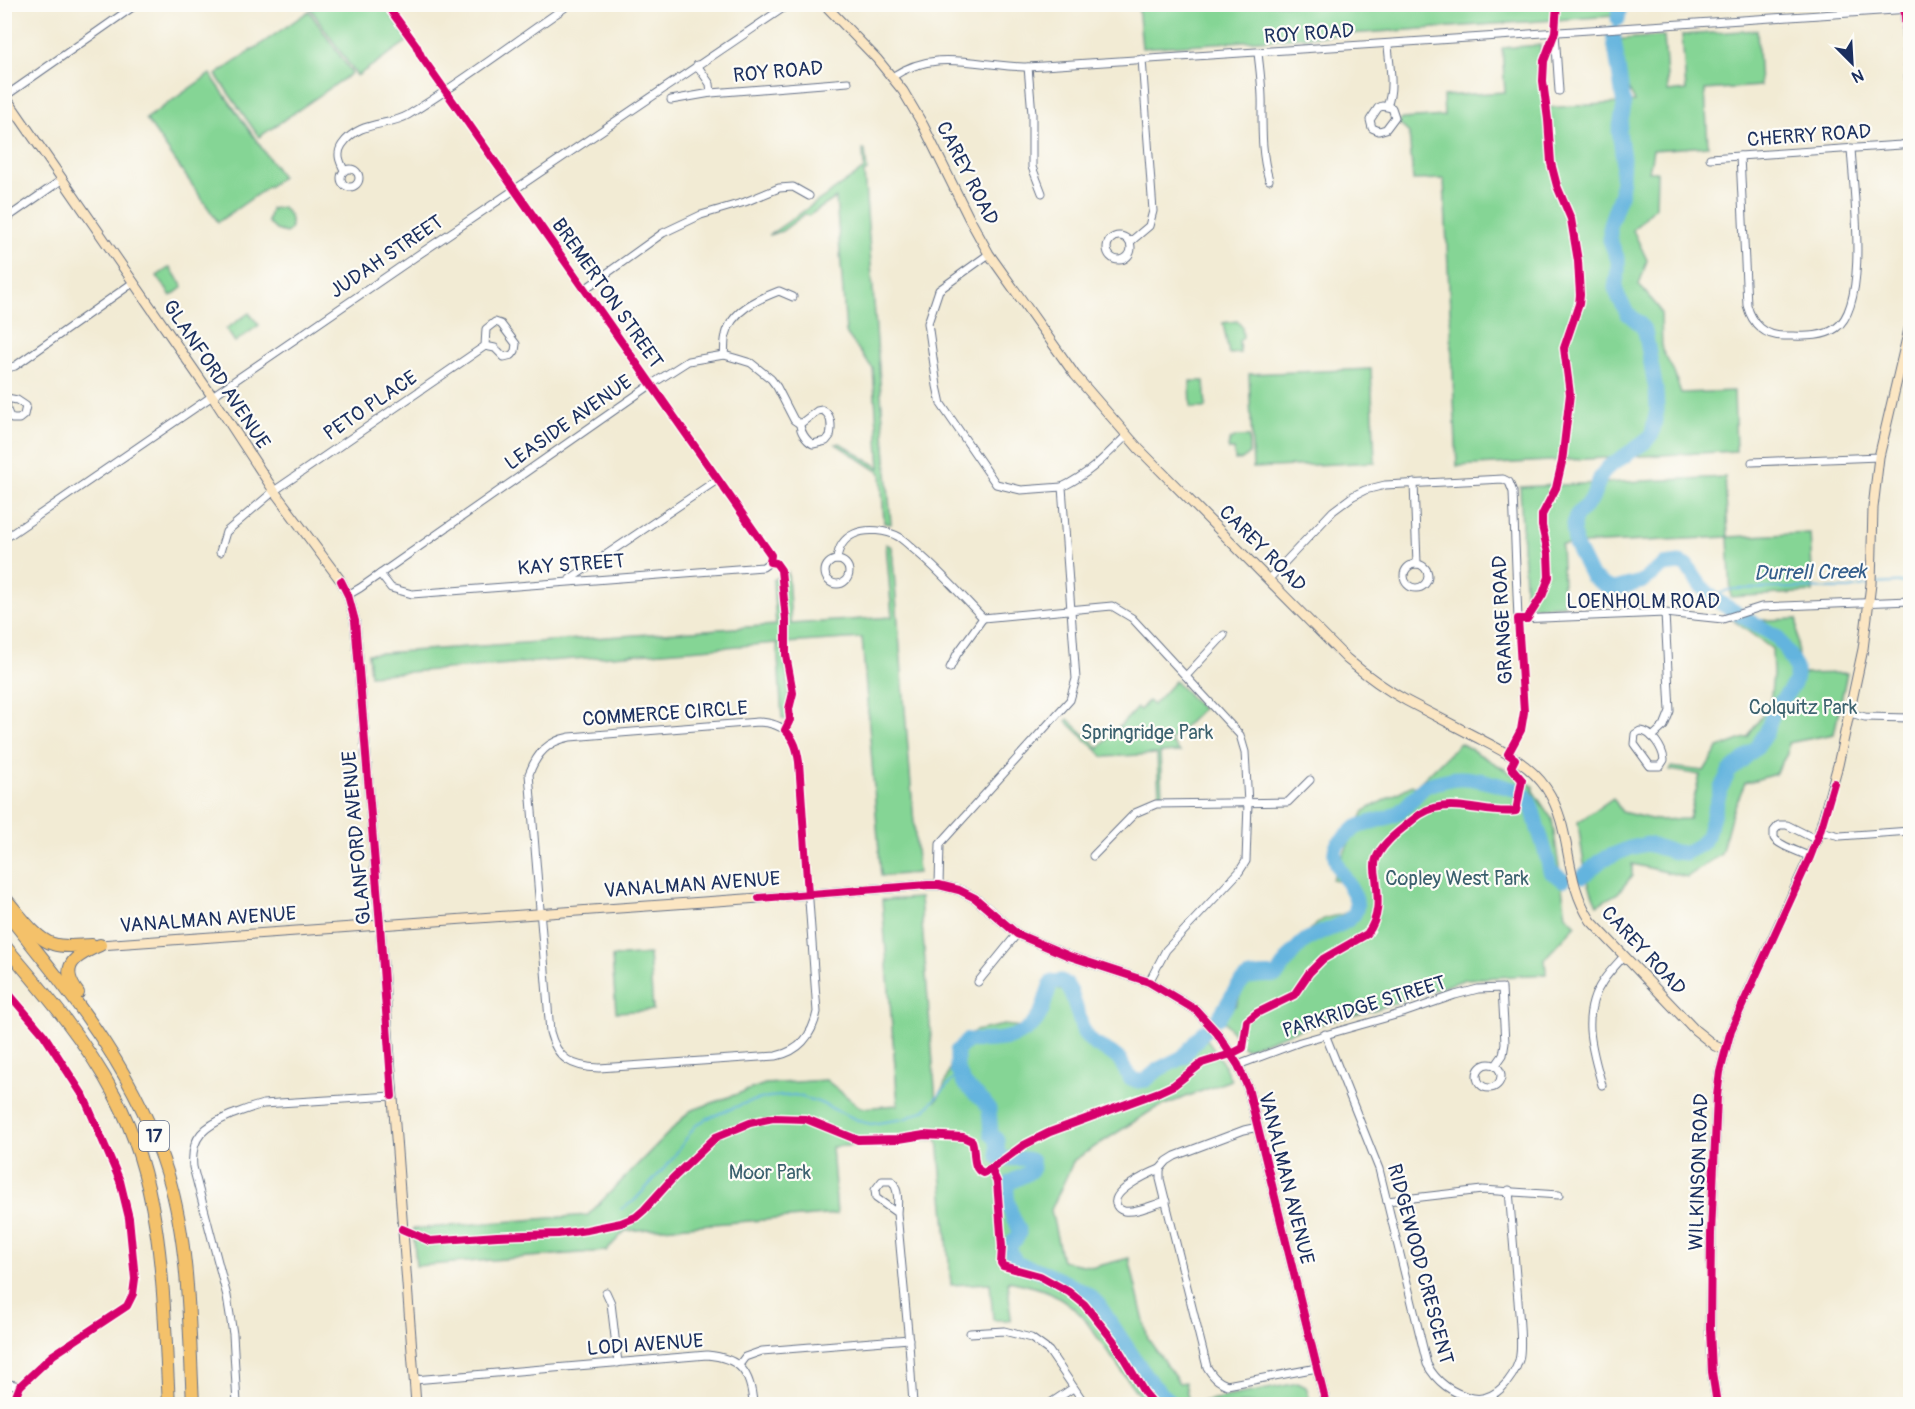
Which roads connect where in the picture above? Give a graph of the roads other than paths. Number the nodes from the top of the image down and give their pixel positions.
1 (137, 4) edge
2 (570, 4) edge
3 (789, 4) edge
4 (824, 4) edge
5 (1906, 8) edge
6 (1555, 32) junction
7 (416, 45) dead end
8 (1388, 45) junction
9 (1258, 53) junction
10 (1142, 59) junction
11 (697, 65) junction
12 (1028, 67) junction
13 (892, 77) junction
14 (848, 82) dead end
15 (1911, 88) edge
16 (445, 90) junction
17 (1559, 91) dead end
18 (711, 93) junction
19 (5, 96) edge
20 (671, 100) dead end
21 (1387, 106) dead end
22 (1911, 143) edge
23 (1851, 148) junction
24 (1740, 156) junction
25 (1710, 158) dead end
26 (344, 170) dead end
27 (63, 179) junction
28 (1269, 180) dead end
29 (515, 189) junction
30 (1042, 193) dead end
31 (809, 196) dead end
32 (4, 220) edge
33 (1130, 242) dead end
34 (989, 254) junction
35 (134, 282) junction
36 (585, 289) junction
37 (793, 297) dead end
38 (1911, 325) edge
39 (485, 346) junction
40 (724, 355) junction
41 (4, 369) edge
42 (652, 384) junction
43 (212, 396) junction
44 (800, 424) junction
45 (1126, 436) junction
46 (1879, 457) junction
47 (1752, 462) dead end
48 (717, 480) junction
49 (1414, 483) junction
50 (1062, 487) junction
51 (274, 491) junction
52 (4, 539) edge
53 (220, 552) dead end
54 (837, 560) dead end
55 (770, 562) joint
56 (1417, 564) dead end
57 (380, 574) junction
58 (1268, 580) junction
59 (568, 581) junction
60 (348, 595) junction
61 (1911, 601) edge
62 (1869, 602) junction
63 (1071, 610) junction
64 (1665, 613) junction
65 (983, 618) junction
66 (1518, 619) junction
67 (1224, 635) dead end
68 (950, 668) dead end
69 (1186, 676) junction
70 (1850, 713) junction
71 (1911, 718) edge
72 (1652, 737) junction
73 (1508, 754) junction
74 (1310, 780) dead end
75 (1248, 803) junction
76 (1911, 831) edge
77 (1819, 835) junction
78 (1093, 856) dead end
79 (1810, 857) junction
80 (939, 885) junction
81 (808, 894) junction
82 (4, 897) edge
83 (4, 909) edge
84 (541, 914) junction
85 (380, 925) junction
86 (1017, 934) junction
87 (4, 945) edge
88 (100, 945) junction
89 (1624, 956) junction
90 (978, 982) dead end
91 (1149, 982) junction
92 (4, 988) edge
93 (1325, 1034) junction
94 (1725, 1050) junction
95 (1238, 1065) junction
96 (1496, 1065) dead end
97 (1602, 1084) dead end
98 (392, 1096) junction
99 (1258, 1127) junction
100 (1160, 1169) junction
101 (168, 1175) junction
102 (1509, 1191) junction
103 (1559, 1195) dead end
104 (1166, 1201) junction
105 (1388, 1201) junction
106 (897, 1213) junction
107 (161, 1269) junction
108 (606, 1292) dead end
109 (970, 1333) dead end
110 (909, 1339) junction
111 (618, 1363) junction
112 (739, 1365) junction
113 (1317, 1368) junction
114 (414, 1380) junction
115 (4, 1383) edge
116 (20, 1386) junction
117 (1073, 1388) junction
118 (1492, 1396) junction
119 (13, 1404) edge
120 (162, 1404) edge
121 (169, 1404) edge
122 (193, 1404) edge
123 (237, 1404) edge
124 (416, 1404) edge
125 (753, 1404) edge
126 (913, 1404) edge
127 (1049, 1404) edge
128 (1085, 1404) edge
129 (1326, 1404) edge
130 (1498, 1404) edge
131 (1717, 1404) edge

1 - 19 street
2 - 16 street
3 - 11 street, JUDAH STREET
4 - 13 main road, CAREY ROAD
5 - 6 street, ROY ROAD
5 - 15 main road
6 - 8 street, ROY ROAD
6 - 17 street
7 - 16 street, BREMERTON STREET
8 - 9 street, ROY ROAD
8 - 21 street
9 - 10 street, ROY ROAD
9 - 28 street
10 - 12 street, ROY ROAD
10 - 33 street
11 - 18 street, ROY ROAD
11 - 29 street, JUDAH STREET
12 - 13 street, ROY ROAD
12 - 30 street
13 - 34 main road, CAREY ROAD
14 - 18 street, ROY ROAD
16 - 26 street
16 - 29 street, BREMERTON STREET
18 - 20 street, ROY ROAD
19 - 27 main road, GLANFORD AVENUE
22 - 23 street, CHERRY ROAD
23 - 24 street, CHERRY ROAD
23 - 24 street
24 - 25 street, CHERRY ROAD
27 - 32 street
27 - 35 main road, GLANFORD AVENUE
29 - 36 street, BREMERTON STREET
29 - 43 street, JUDAH STREET
31 - 36 street
34 - 45 main road, CAREY ROAD
34 - 50 street
35 - 41 street
35 - 43 main road, GLANFORD AVENUE
36 - 42 street, BREMERTON STREET
37 - 40 street
38 - 46 main road, WILKINSON ROAD
39 - 39 street, PETO PLACE
39 - 51 street, PETO PLACE
40 - 42 street, LEASIDE AVENUE
40 - 44 street, LEASIDE AVENUE
42 - 48 street, BREMERTON STREET
42 - 57 street, LEASIDE AVENUE
43 - 51 main road, GLANFORD AVENUE
43 - 52 street, JUDAH STREET
44 - 44 street, LEASIDE AVENUE
45 - 50 street
45 - 58 main road, CAREY ROAD
46 - 47 street
46 - 62 main road, WILKINSON ROAD
48 - 55 street, BREMERTON STREET
48 - 59 street
49 - 56 street
49 - 58 street
49 - 66 street, GRANGE ROAD
50 - 63 street
51 - 53 street, PETO PLACE
51 - 60 main road, GLANFORD AVENUE
54 - 65 street
55 - 59 street, KAY STREET
57 - 59 street, KAY STREET
57 - 60 street, LEASIDE AVENUE
58 - 73 main road, CAREY ROAD
60 - 85 main road, GLANFORD AVENUE
61 - 62 street, LOENHOLM ROAD
62 - 64 street, LOENHOLM ROAD
62 - 70 main road, WILKINSON ROAD
63 - 65 street
63 - 69 street
63 - 80 street
64 - 66 street, LOENHOLM ROAD
64 - 72 street
65 - 68 street
66 - 73 street, GRANGE ROAD
67 - 69 street
69 - 75 street
70 - 71 street
70 - 77 main road, WILKINSON ROAD
72 - 72 street
73 - 89 main road, CAREY ROAD
74 - 75 street
75 - 78 street
75 - 91 street
76 - 77 street
77 - 79 main road, WILKINSON ROAD
77 - 79 street
79 - 94 main road, WILKINSON ROAD
80 - 81 main road, VANALMAN AVENUE
80 - 86 main road, VANALMAN AVENUE
81 - 84 main road, VANALMAN AVENUE
81 - 84 street, COMMERCE CIRCLE
81 - 84 street, COMMERCE CIRCLE
82 - 88 highway
83 - 101 highway, 17
84 - 85 main road, VANALMAN AVENUE
85 - 88 main road, VANALMAN AVENUE
85 - 98 main road, GLANFORD AVENUE
86 - 90 street
86 - 91 main road, VANALMAN AVENUE
87 - 107 highway, 17
88 - 101 highway
89 - 94 main road, CAREY ROAD
89 - 97 street
91 - 95 main road, VANALMAN AVENUE
92 - 116 street
93 - 95 street, PARKRIDGE STREET
93 - 96 street, PARKRIDGE STREET
93 - 105 street, RIDGEWOOD CRESCENT
94 - 131 main road, WILKINSON ROAD
95 - 99 main road, VANALMAN AVENUE
98 - 114 main road, GLANFORD AVENUE
98 - 123 street
99 - 100 street
99 - 113 main road, VANALMAN AVENUE
100 - 104 street
100 - 104 street
101 - 122 highway, 17
102 - 103 street
102 - 105 street
102 - 118 street
104 - 113 street
105 - 118 street, RIDGEWOOD CRESCENT
106 - 106 street
106 - 110 street
107 - 120 highway
107 - 121 highway, 17
108 - 111 street
109 - 117 street
110 - 112 street
110 - 126 street
111 - 112 street, LODI AVENUE
111 - 114 street, LODI AVENUE
112 - 125 street
113 - 129 main road, VANALMAN AVENUE
114 - 124 main road, GLANFORD AVENUE
115 - 116 street
116 - 119 street
117 - 127 street
117 - 128 street
118 - 130 street

